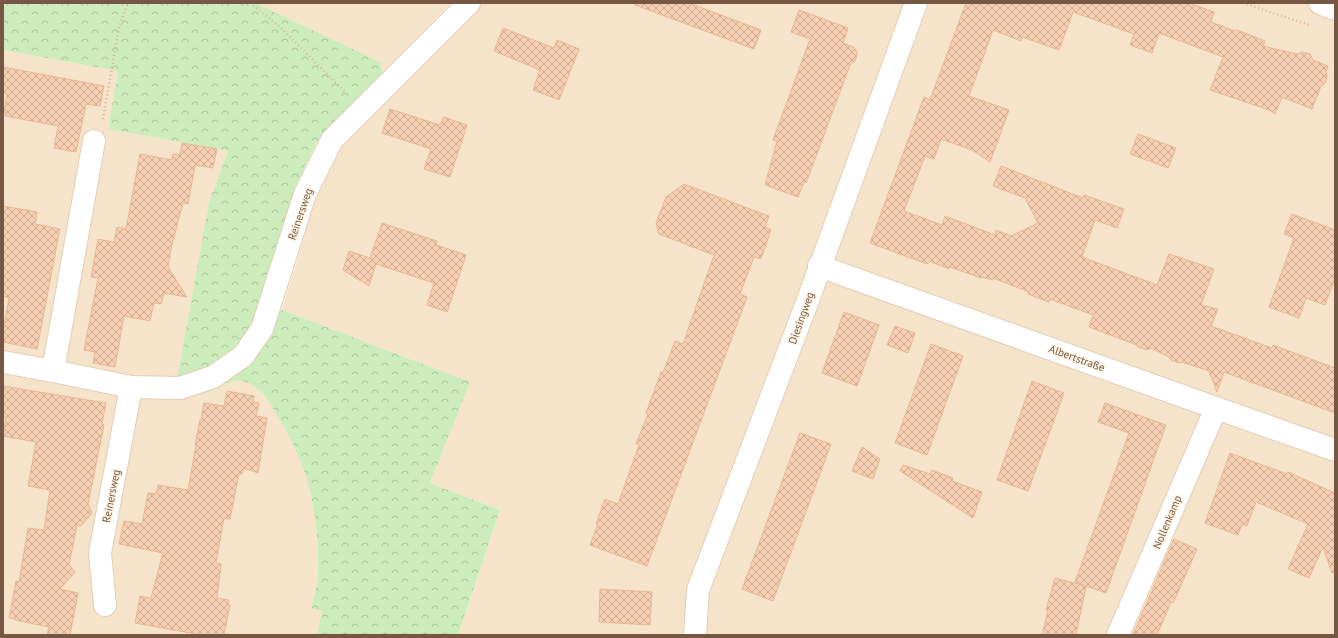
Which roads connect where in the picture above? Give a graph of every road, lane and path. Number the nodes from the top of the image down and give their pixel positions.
1 (128, 3) edge
2 (250, 3) edge
3 (469, 3) edge
4 (916, 3) edge
5 (1243, 3) edge
6 (1320, 3) edge
7 (1335, 9) edge
8 (1314, 27) dead end
9 (360, 110) junction
10 (94, 141) joint
11 (819, 266) junction
12 (3, 362) edge
13 (53, 371) junction
14 (131, 387) junction
15 (1216, 408) junction
16 (1335, 450) edge
17 (105, 605) dead end
18 (695, 635) edge
19 (1118, 635) edge

1 - 10 path
2 - 9 path
3 - 9 street, Reinersweg
4 - 11 street, Diesingweg
5 - 8 path
6 - 7 street
9 - 14 street, Reinersweg
10 - 13 street
11 - 15 street, Albertstraße
11 - 18 street, Diesingweg
12 - 13 street, Reinersweg
13 - 14 street, Reinersweg
14 - 17 street, Reinersweg
15 - 16 street, Albertstraße
15 - 19 street, Nollenkamp

